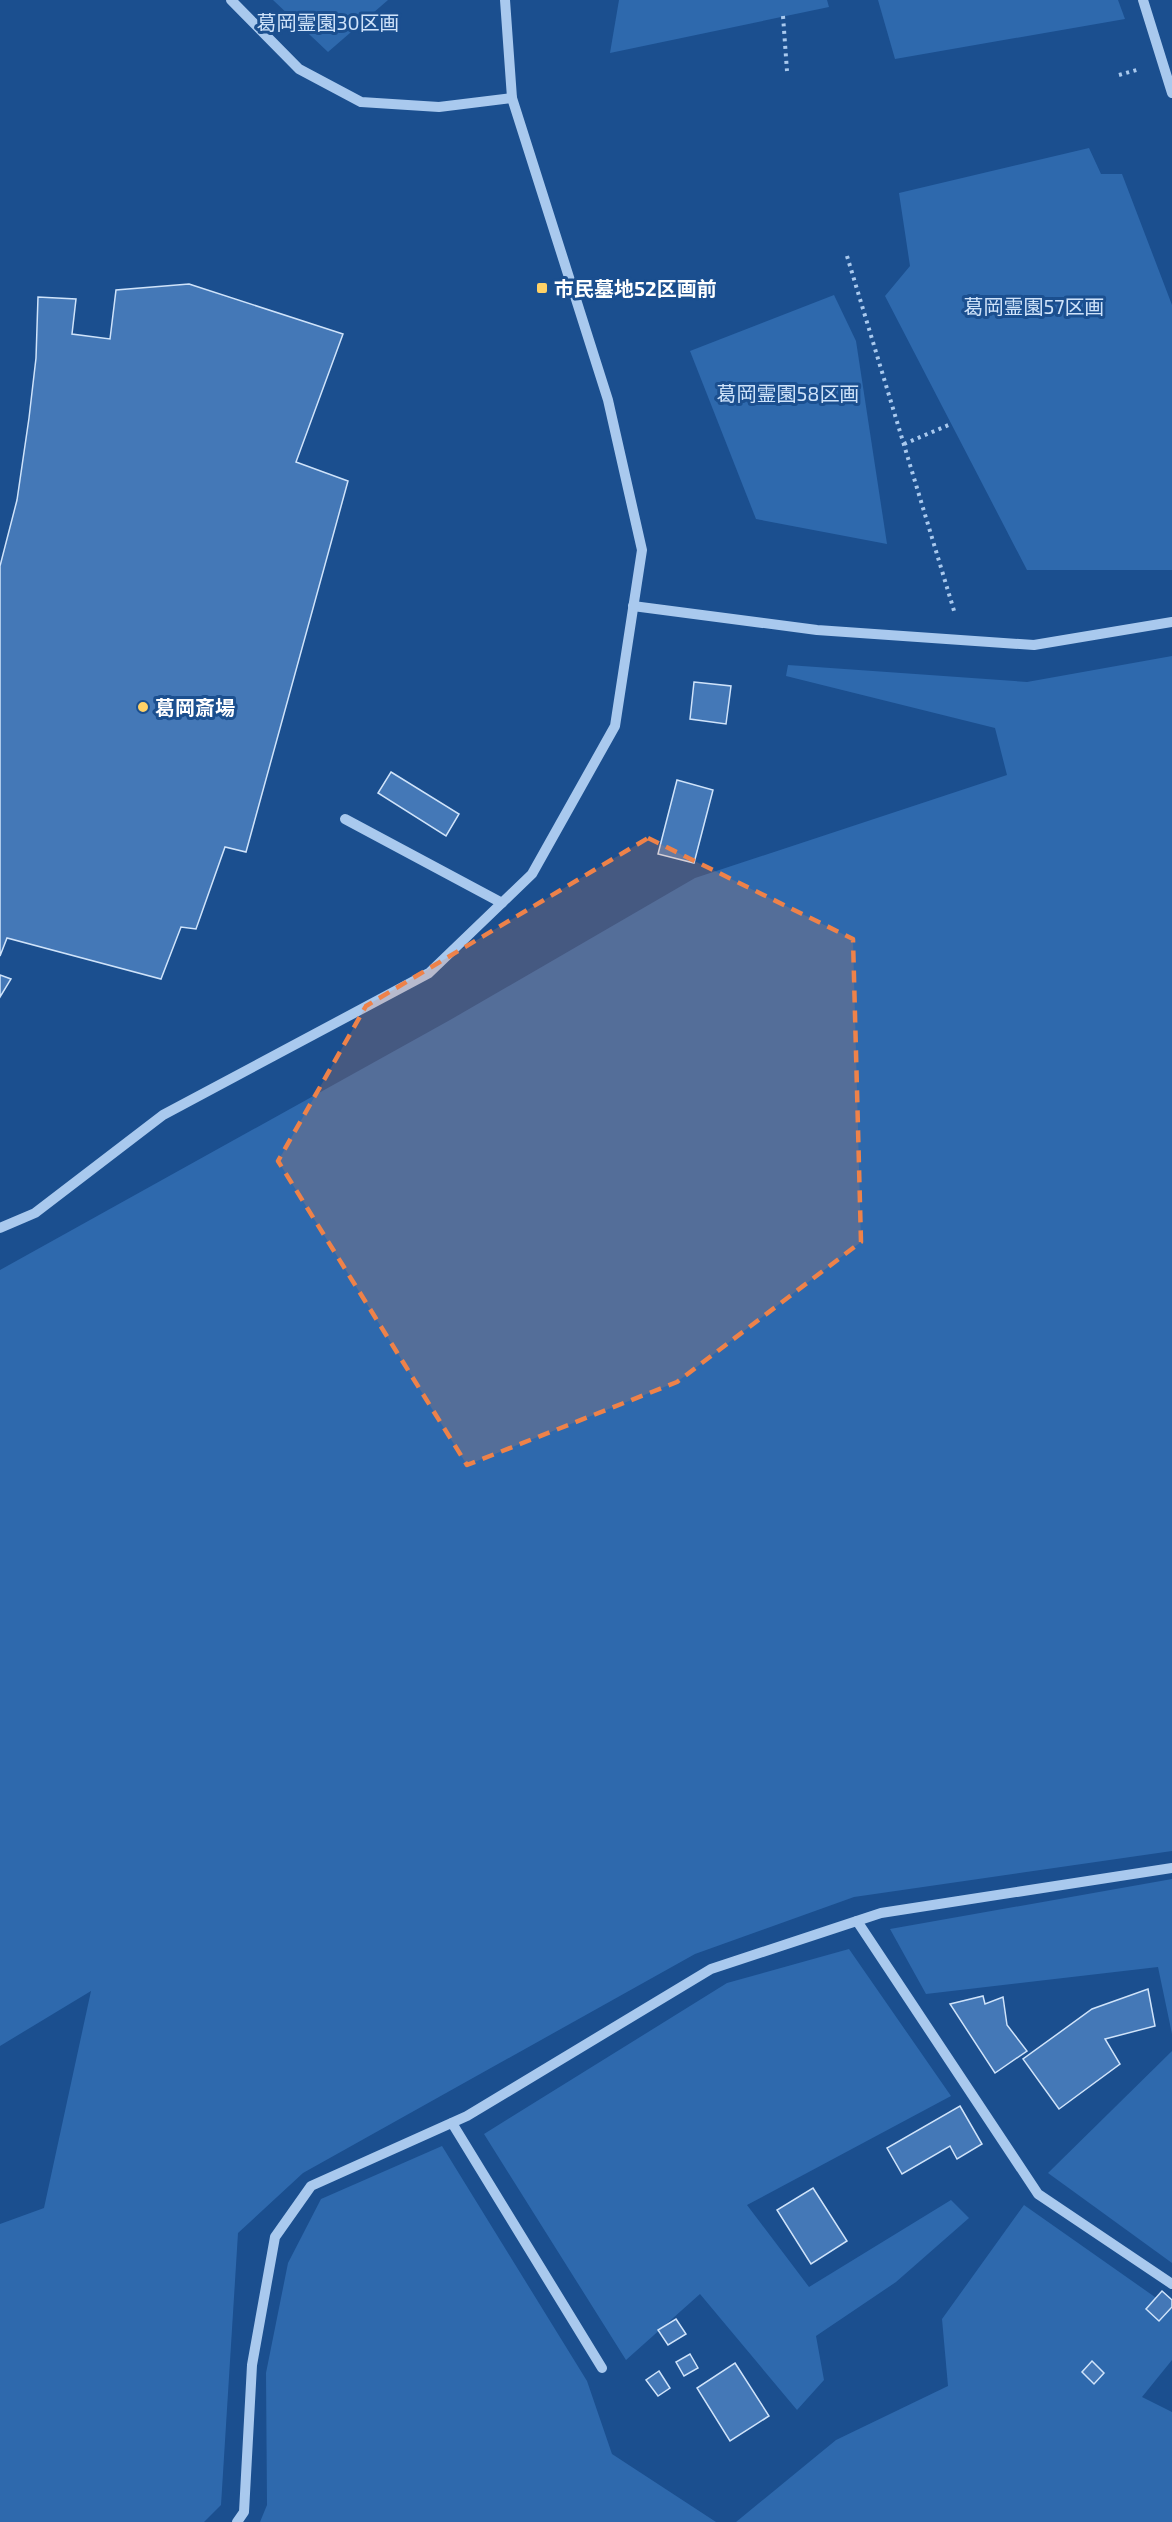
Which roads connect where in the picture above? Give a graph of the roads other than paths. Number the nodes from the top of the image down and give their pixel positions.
1 (231, 0) edge
2 (505, 0) edge
3 (1143, 0) edge
4 (1172, 93) edge
5 (512, 98) junction
6 (633, 606) junction
7 (1172, 622) edge
8 (345, 819) dead end
9 (502, 903) junction
10 (0, 1228) edge
11 (1172, 1868) edge
12 (857, 1921) junction
13 (452, 2124) junction
14 (1172, 2284) edge
15 (602, 2368) dead end
16 (237, 2522) edge

1 - 5 street
2 - 5 street
3 - 4 street
5 - 6 street
6 - 7 street
6 - 9 street
8 - 9 street
9 - 10 street
11 - 12 street
12 - 13 street
12 - 14 street
13 - 15 street
13 - 16 street

